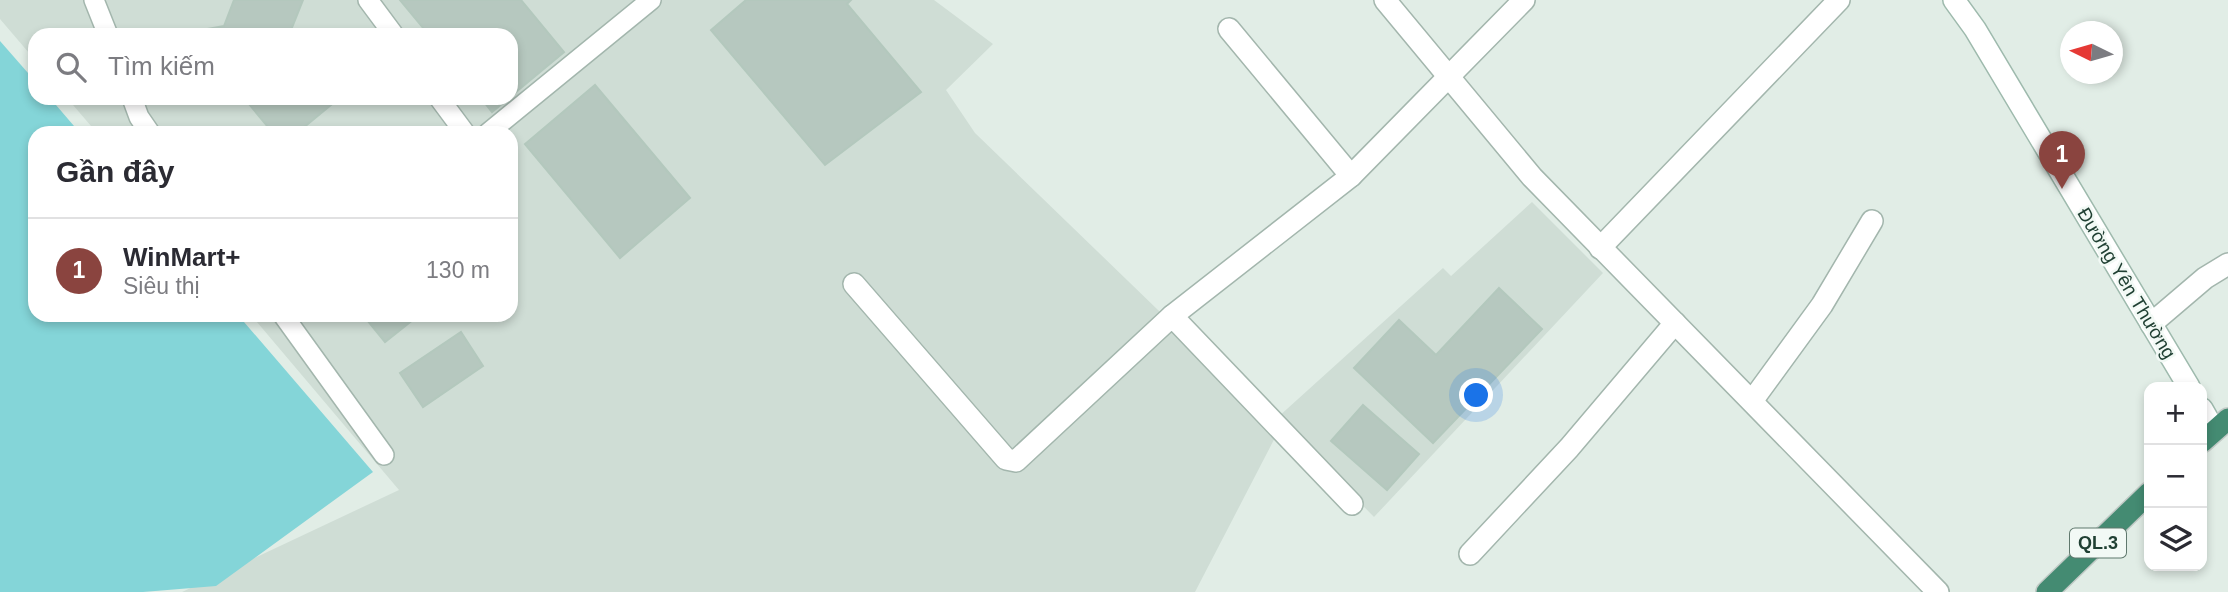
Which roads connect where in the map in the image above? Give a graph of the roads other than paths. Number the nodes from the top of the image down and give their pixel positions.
1 (94, 0) edge
2 (368, 0) edge
3 (652, 0) edge
4 (1385, 0) edge
5 (1524, 0) edge
6 (1839, 0) edge
7 (1954, 0) edge
8 (105, 28) edge
9 (389, 28) edge
10 (1228, 29) dead end
11 (1449, 78) junction
12 (135, 105) edge
13 (444, 105) edge
14 (145, 126) edge
15 (460, 126) edge
16 (497, 126) edge
17 (1351, 176) junction
18 (1872, 221) dead end
19 (1601, 248) junction
20 (2228, 264) edge
21 (854, 284) dead end
22 (1172, 316) junction
23 (288, 322) edge
24 (1675, 323) junction
25 (2151, 324) junction
26 (2186, 382) edge
27 (1752, 401) junction
28 (384, 455) dead end
29 (2144, 498) edge
30 (1352, 504) dead end
31 (1470, 554) dead end
32 (1938, 592) edge
33 (2047, 592) edge

1 - 8 lane
2 - 9 lane
3 - 16 lane
4 - 11 street
5 - 11 street
6 - 19 street
7 - 25 street, Đường Yên Thường
10 - 17 street
11 - 17 street
11 - 19 street
12 - 14 lane
13 - 15 lane
17 - 22 street
18 - 27 street
19 - 24 street
20 - 25 street
21 - 22 street
22 - 30 street
23 - 28 lane
24 - 27 street
24 - 31 street
25 - 26 street, Đường Yên Thường
27 - 32 street
29 - 33 highway, QL.3

